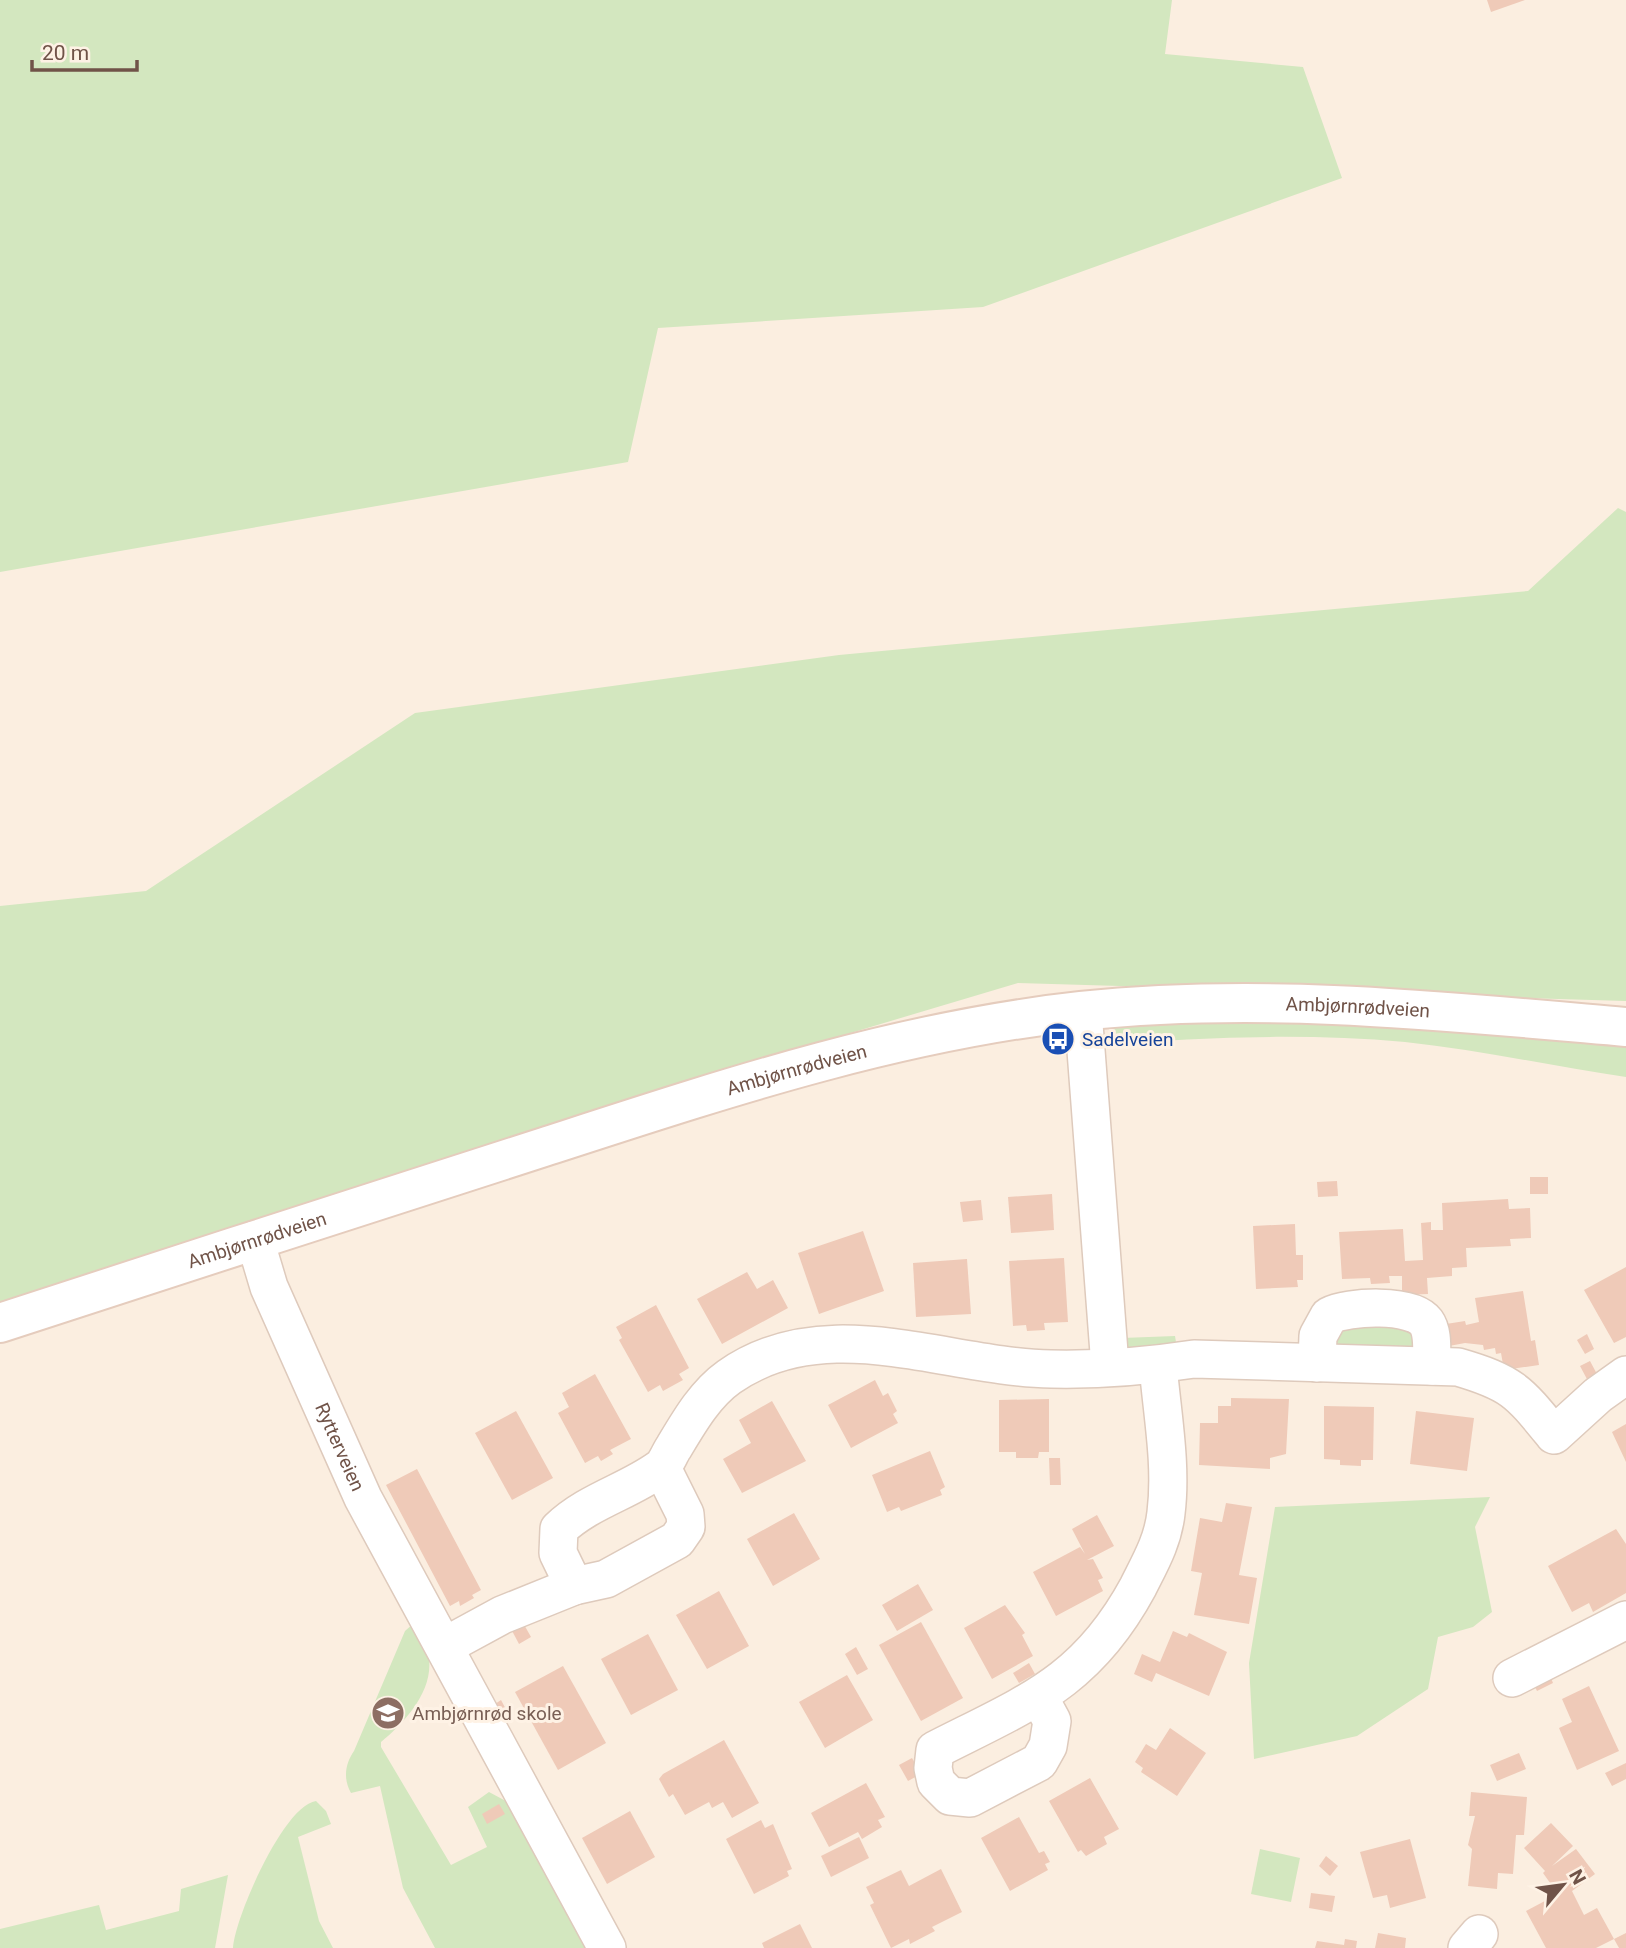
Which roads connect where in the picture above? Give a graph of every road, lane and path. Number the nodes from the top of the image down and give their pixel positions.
1 (1083, 1011) junction
2 (1626, 1027) edge
3 (256, 1240) junction
4 (0, 1322) edge
5 (1317, 1363) junction
6 (1158, 1365) junction
7 (1110, 1366) junction
8 (1432, 1366) junction
9 (1626, 1375) edge
10 (662, 1468) junction
11 (574, 1586) junction
12 (1626, 1620) edge
13 (445, 1646) junction
14 (1513, 1678) dead end
15 (1039, 1697) dead end
16 (607, 1948) edge

1 - 2 street, Ambjørnrødveien
1 - 3 street, Ambjørnrødveien
1 - 7 street
3 - 4 street, Ambjørnrødveien
3 - 13 street, Rytterveien
5 - 6 street
5 - 8 street
5 - 8 street
6 - 7 street
6 - 15 street
7 - 10 street
8 - 9 street
10 - 11 street
10 - 11 street
11 - 13 street
12 - 14 street
13 - 16 street, Rytterveien

